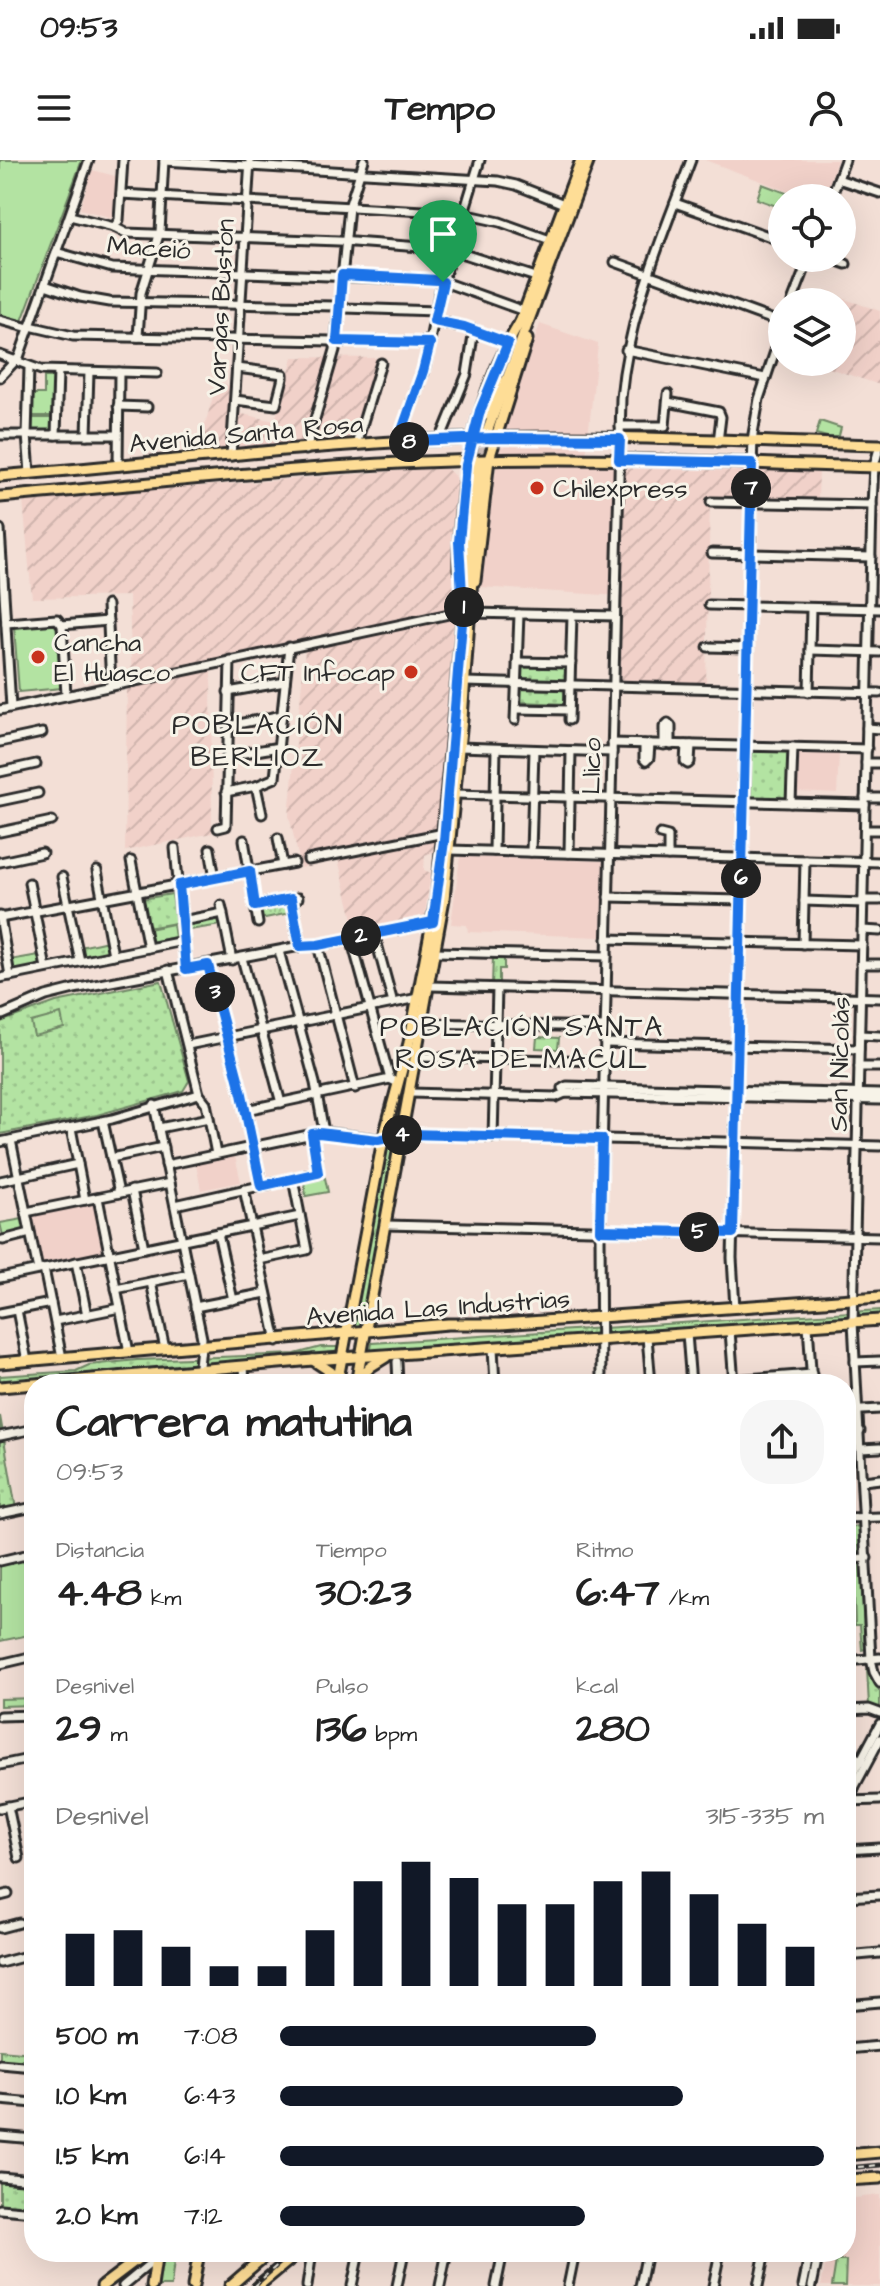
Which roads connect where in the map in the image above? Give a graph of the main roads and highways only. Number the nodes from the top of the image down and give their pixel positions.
1 (581, 161) edge
2 (525, 317) junction
3 (483, 435) junction
4 (880, 445) edge
5 (489, 459) junction
6 (473, 464) junction
7 (877, 466) edge
8 (0, 476) edge
9 (0, 497) edge
10 (470, 596) junction
11 (466, 610) junction
12 (880, 1297) edge
13 (880, 1320) edge
14 (366, 1333) junction
15 (346, 1334) junction
16 (361, 1357) junction
17 (342, 1358) junction
18 (393, 1358) junction
19 (313, 1360) junction
20 (0, 1363) edge
21 (166, 1374) edge
22 (332, 1374) edge
23 (339, 1374) edge
24 (358, 1374) edge
25 (364, 1374) edge
26 (24, 1385) edge
27 (0, 1387) edge
28 (880, 2152) edge
29 (856, 2154) edge
30 (880, 2178) edge
31 (856, 2179) edge
32 (136, 2262) edge
33 (149, 2262) edge
34 (197, 2262) edge
35 (258, 2262) edge
36 (287, 2262) edge
37 (102, 2286) edge
38 (152, 2286) edge
39 (193, 2286) edge
40 (230, 2286) edge
41 (258, 2286) edge

1 - 2 main road
1 - 2 main road
2 - 3 main road
2 - 3 main road
2 - 3 main road
3 - 4 main road, Avenida Santa Rosa
3 - 5 main road
3 - 6 main road
3 - 8 main road, Avenida Santa Rosa
5 - 6 main road, Avenida Santa Rosa
5 - 7 main road, Avenida Santa Rosa
5 - 10 main road
6 - 9 main road, Avenida Santa Rosa
6 - 10 main road
6 - 11 main road
10 - 11 main road
11 - 14 main road
11 - 15 main road
12 - 14 main road, Avenida Las Industrias
13 - 18 main road, Avenida Las Industrias
14 - 15 main road, Avenida Las Industrias
14 - 16 main road
15 - 17 main road
15 - 20 main road, Avenida Las Industrias
16 - 17 main road, Avenida Las Industrias
16 - 18 main road, Avenida Las Industrias
16 - 24 main road
17 - 19 main road, Avenida Las Industrias
17 - 23 main road
18 - 25 main road
19 - 21 main road, Avenida Las Industrias
19 - 22 main road
26 - 27 main road, Avenida Las Industrias
28 - 29 main road
30 - 31 main road
32 - 37 main road
33 - 38 main road
34 - 39 main road
35 - 40 main road
36 - 41 main road

